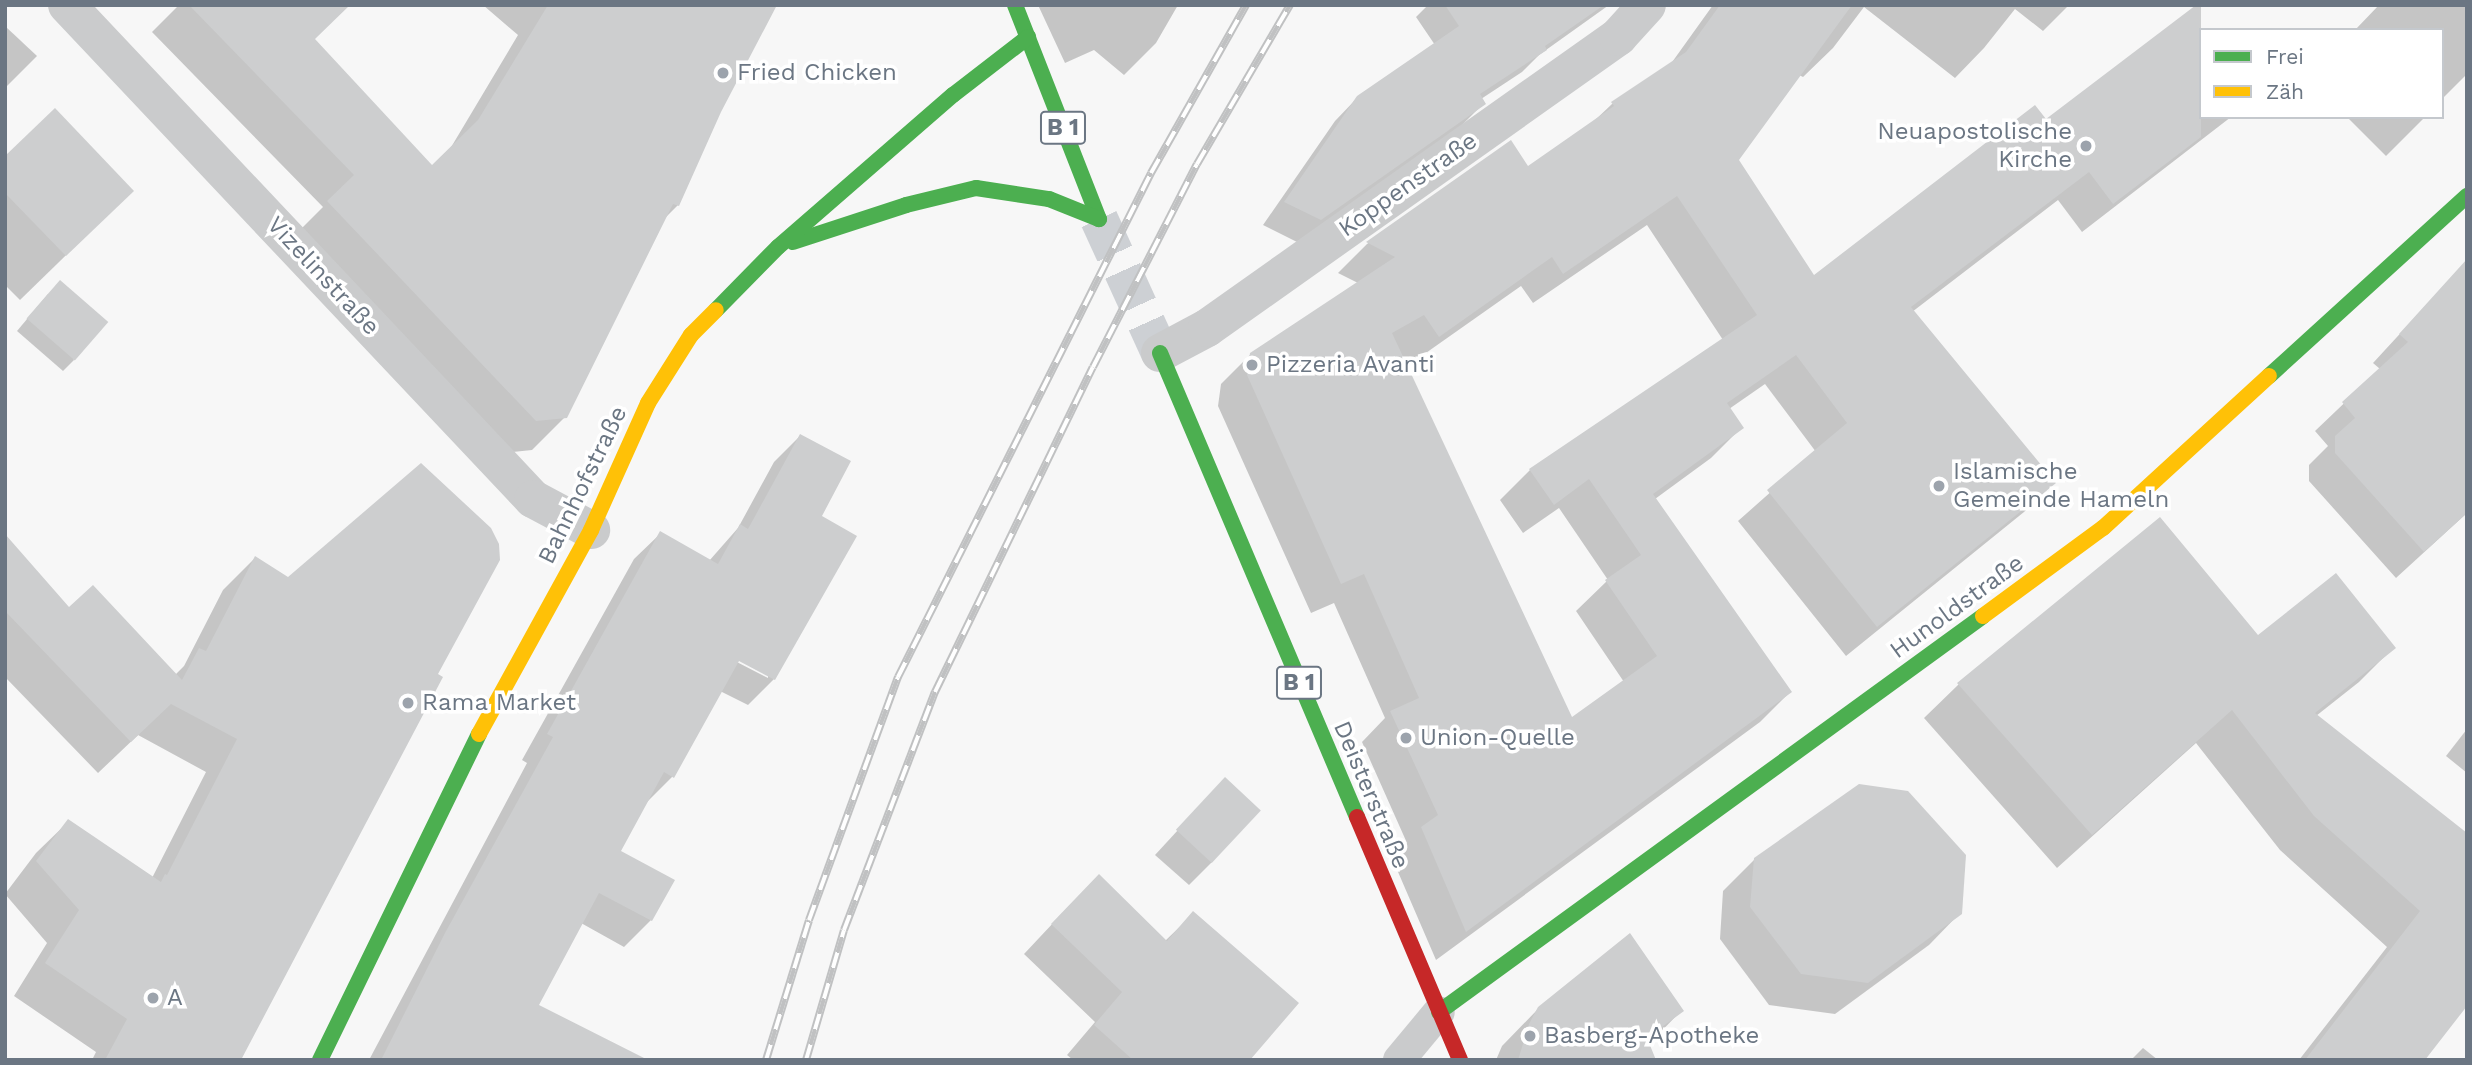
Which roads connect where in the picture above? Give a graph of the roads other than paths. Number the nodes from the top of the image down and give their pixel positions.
1 (67, 5) edge
2 (1015, 5) edge
3 (1647, 5) edge
4 (1028, 37) junction
5 (2467, 196) edge
6 (778, 247) junction
7 (1160, 353) joint
8 (591, 530) junction
9 (1439, 1012) junction
10 (320, 1060) edge
11 (1399, 1060) edge
12 (1460, 1060) edge

1 - 8 street, Vizelinstraße
2 - 4 street, B 1
3 - 7 street, Koppenstraße
4 - 6 street, Bahnhofstraße
4 - 6 street, B 1
5 - 9 street, Hunoldstraße
6 - 8 street, Bahnhofstraße
7 - 9 street, Deisterstraße / B 1
8 - 10 street, Bahnhofstraße
9 - 11 lane
9 - 12 street, Deisterstraße / B 1

